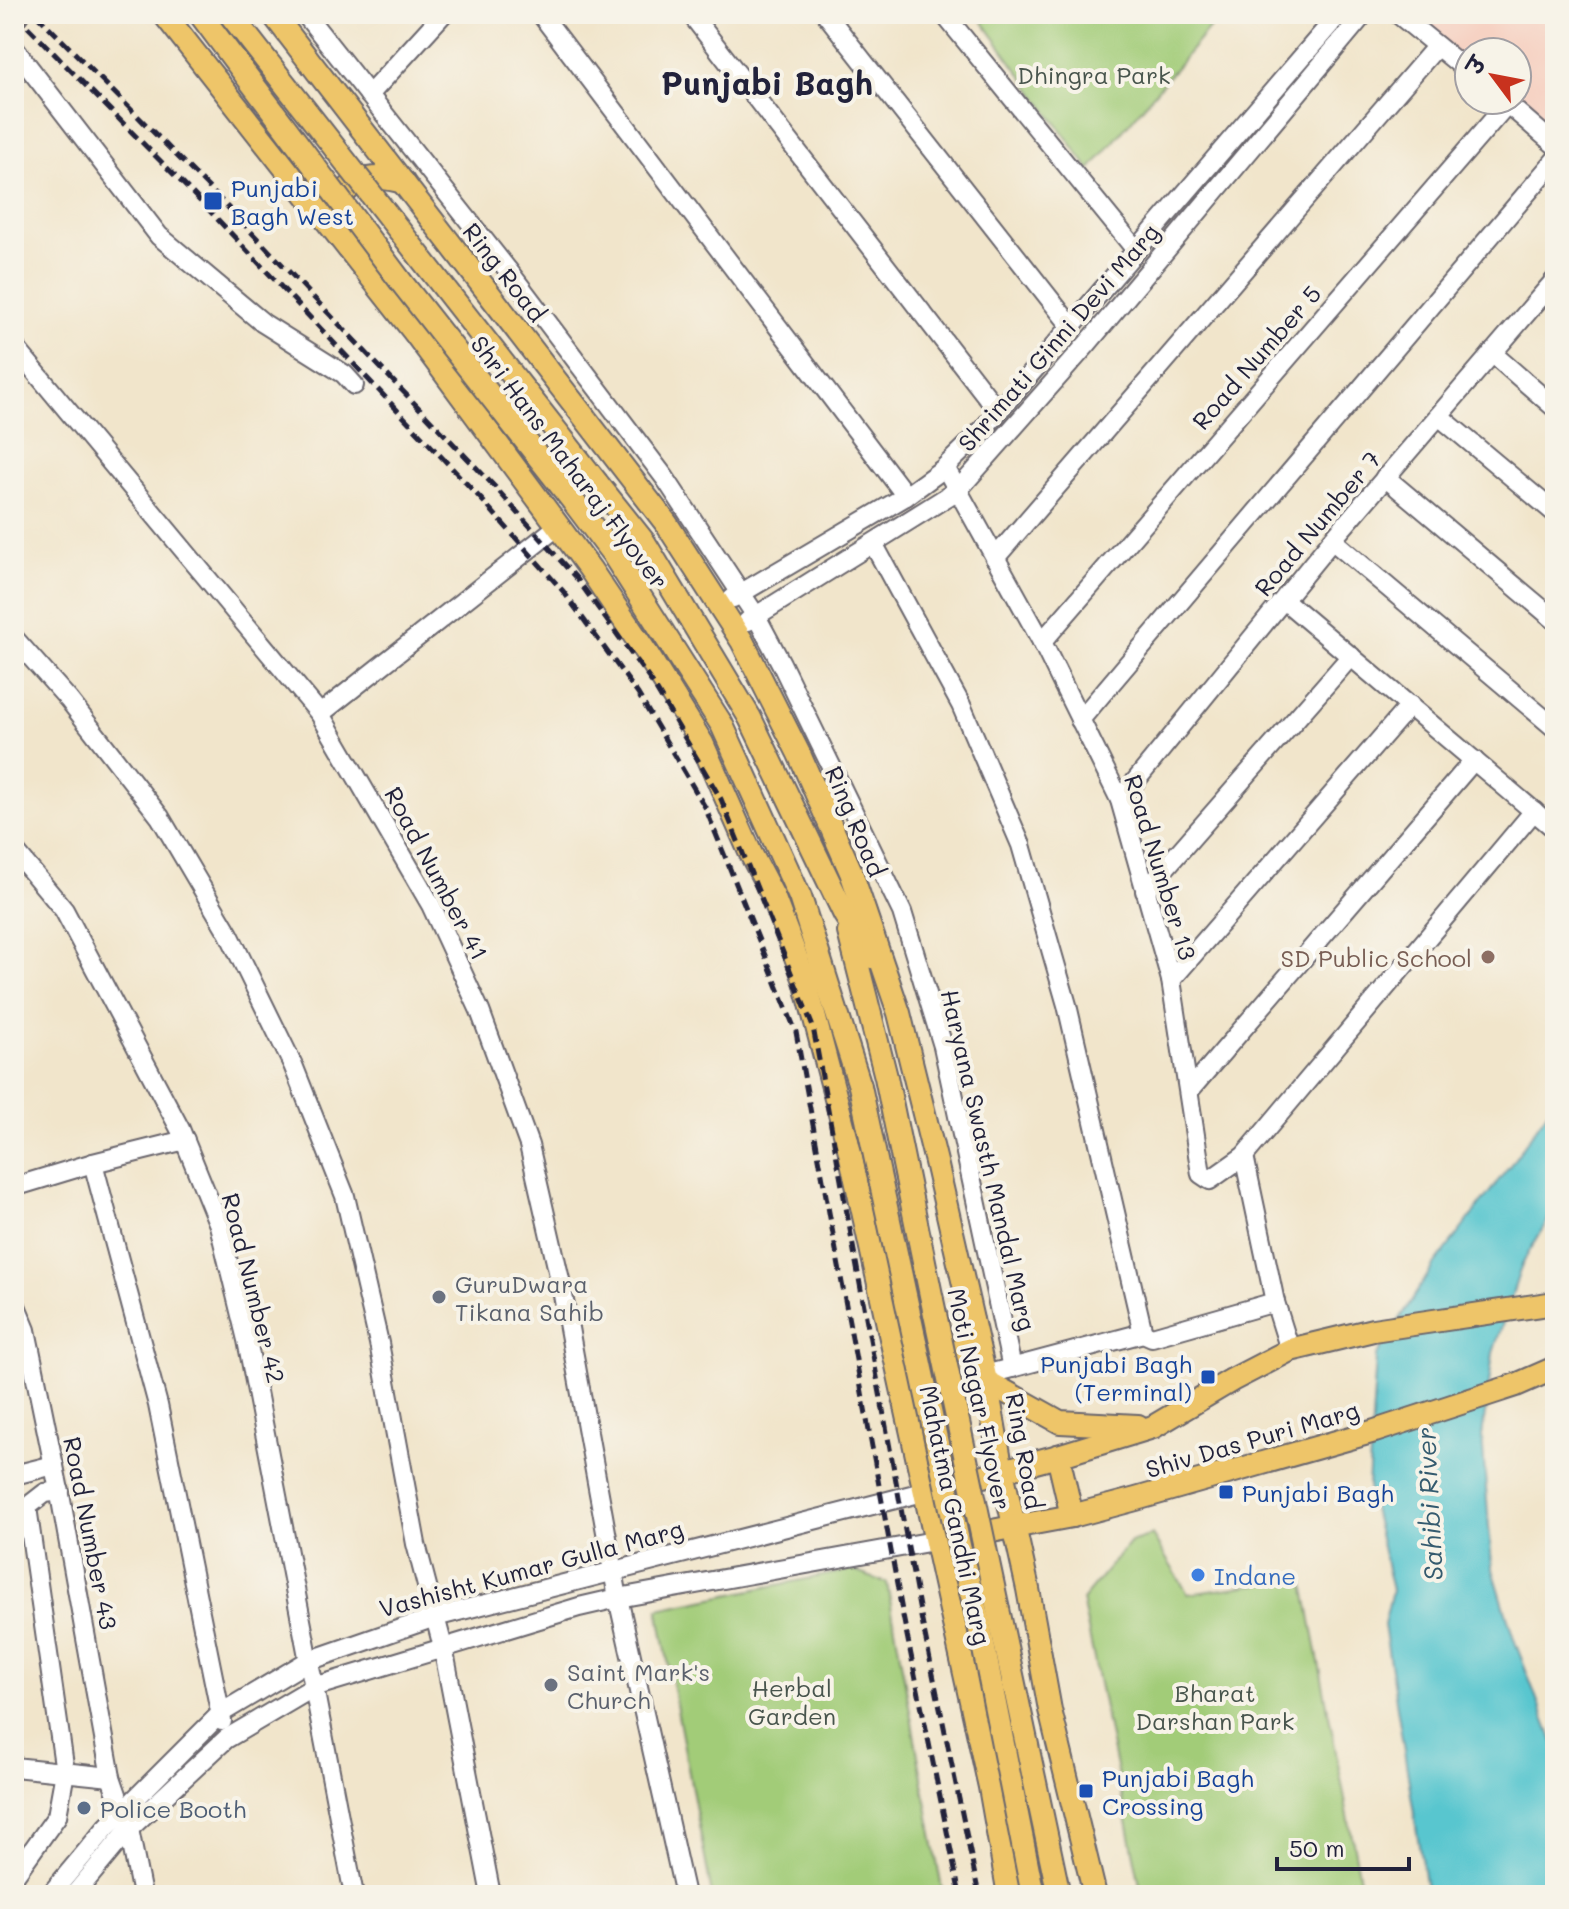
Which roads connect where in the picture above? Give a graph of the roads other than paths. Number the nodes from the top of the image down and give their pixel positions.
1 (164, 14) edge
2 (200, 14) edge
3 (230, 14) edge
4 (273, 14) edge
5 (305, 14) edge
6 (443, 14) edge
7 (541, 14) edge
8 (691, 14) edge
9 (826, 14) edge
10 (944, 14) edge
11 (1339, 14) edge
12 (1364, 14) edge
13 (1398, 14) edge
14 (1437, 46) junction
15 (14, 48) edge
16 (1453, 59) edge
17 (369, 95) junction
18 (1493, 116) edge
19 (1521, 116) edge
20 (1555, 145) edge
21 (1555, 160) edge
22 (403, 182) junction
23 (340, 238) junction
24 (1136, 250) junction
25 (1555, 280) edge
26 (1071, 326) junction
27 (14, 346) edge
28 (1492, 353) junction
29 (354, 385) dead end
30 (1555, 408) edge
31 (998, 411) junction
32 (1439, 416) junction
33 (945, 467) junction
34 (1385, 477) junction
35 (958, 490) junction
36 (906, 496) junction
37 (1555, 513) edge
38 (557, 527) junction
39 (1332, 540) junction
40 (874, 545) junction
41 (995, 558) junction
42 (741, 594) junction
43 (1284, 600) junction
44 (720, 606) junction
45 (756, 616) junction
46 (1555, 620) edge
47 (735, 629) junction
48 (14, 638) edge
49 (1042, 642) junction
50 (1351, 656) junction
51 (1410, 705) junction
52 (320, 714) junction
53 (1080, 720) junction
54 (1555, 728) edge
55 (1474, 760) junction
56 (716, 771) junction
57 (1120, 800) junction
58 (1534, 811) junction
59 (1555, 829) edge
60 (14, 850) edge
61 (1145, 891) junction
62 (800, 897) junction
63 (845, 915) junction
64 (1171, 980) junction
65 (899, 1013) junction
66 (1189, 1091) junction
67 (185, 1140) junction
68 (1244, 1156) junction
69 (93, 1163) junction
70 (14, 1187) edge
71 (14, 1301) edge
72 (1275, 1302) junction
73 (1555, 1303) edge
74 (971, 1316) junction
75 (889, 1331) junction
76 (1143, 1333) junction
77 (1290, 1350) junction
78 (1012, 1368) junction
79 (1555, 1368) edge
80 (986, 1378) junction
81 (1153, 1427) junction
82 (1058, 1456) junction
83 (54, 1465) junction
84 (1002, 1471) junction
85 (14, 1475) edge
86 (60, 1491) junction
87 (923, 1492) junction
88 (1072, 1516) junction
89 (1013, 1525) junction
90 (956, 1538) joint
91 (934, 1541) junction
92 (613, 1572) junction
93 (618, 1598) junction
94 (435, 1617) junction
95 (443, 1647) junction
96 (308, 1661) junction
97 (314, 1687) junction
98 (1050, 1710) junction
99 (221, 1713) junction
100 (226, 1739) junction
101 (983, 1758) junction
102 (16, 1770) edge
103 (65, 1772) junction
104 (111, 1777) junction
105 (126, 1821) junction
106 (14, 1876) edge
107 (50, 1895) edge
108 (74, 1895) edge
109 (142, 1895) edge
110 (354, 1895) edge
111 (491, 1895) edge
112 (685, 1895) edge
113 (1009, 1895) edge
114 (1033, 1895) edge
115 (1059, 1895) edge
116 (1095, 1895) edge

1 - 23 main road
2 - 62 main road, Shri Hans Maharaj Flyover, bridge
3 - 63 main road, Shri Hans Maharaj Flyover, bridge
4 - 22 main road, Ring Road
5 - 17 street, Haryana Swasth Mandal Marg
6 - 17 street
7 - 36 street
8 - 31 street
9 - 26 street
10 - 24 street
11 - 24 street, Shrimati Ginni Devi Marg
12 - 35 street, Shrimati Ginni Devi Marg
13 - 14 street
14 - 16 street
14 - 41 street
15 - 29 street
17 - 42 street, Haryana Swasth Mandal Marg
18 - 49 street, Road Number 5
19 - 20 street
21 - 53 street
22 - 23 main road
22 - 44 main road, Ring Road
23 - 38 main road
24 - 26 street, Shrimati Ginni Devi Marg
25 - 28 street, Road Number 7
26 - 31 street, Shrimati Ginni Devi Marg
27 - 52 street, Road Number 41
28 - 30 street
28 - 32 street, Road Number 7
31 - 33 street, Shrimati Ginni Devi Marg
32 - 34 street, Road Number 7
32 - 37 street
33 - 35 street, Road Number 13
33 - 36 street, Shrimati Ginni Devi Marg
34 - 39 street, Road Number 7
34 - 46 street
35 - 40 street, Shrimati Ginni Devi Marg
35 - 41 street, Road Number 13
36 - 42 street, Shrimati Ginni Devi Marg
38 - 52 street
38 - 56 main road
39 - 43 street, Road Number 7
39 - 54 street
40 - 45 street, Shrimati Ginni Devi Marg
40 - 76 street
41 - 49 street, Road Number 13
42 - 44 street, Shrimati Ginni Devi Marg
42 - 45 street, Haryana Swasth Mandal Marg
43 - 50 street
43 - 57 street, Road Number 7
44 - 47 main road, Ring Road
45 - 47 street, Shrimati Ginni Devi Marg
45 - 78 street, Haryana Swasth Mandal Marg
47 - 65 main road, Ring Road
48 - 94 street
49 - 53 street, Road Number 13
50 - 51 street
50 - 61 street
51 - 55 street
51 - 64 street
52 - 92 street, Road Number 41
53 - 57 street, Road Number 13
55 - 58 street
55 - 66 street
56 - 62 main road
56 - 75 main road, Mahatma Gandhi Marg
57 - 61 street, Road Number 13
58 - 59 street
58 - 68 street
60 - 67 street, Road Number 42
61 - 64 street, Road Number 13
62 - 114 main road, Shri Hans Maharaj Flyover, bridge
63 - 65 main road
63 - 115 main road, Moti Nagar Flyover, bridge
64 - 66 street, Road Number 13
65 - 74 main road, Ring Road
66 - 68 street, Road Number 13
67 - 69 street
67 - 96 street, Road Number 42
68 - 72 street
69 - 70 street
69 - 99 street
71 - 83 street, Road Number 43
72 - 76 street
72 - 77 street
73 - 77 main road, Shiv Das Puri Marg
74 - 75 main road
74 - 80 main road, Ring Road
75 - 87 main road, Mahatma Gandhi Marg
76 - 78 street
77 - 81 main road, Shiv Das Puri Marg
78 - 80 street
79 - 88 main road, Shiv Das Puri Marg
80 - 81 main road
80 - 84 main road, Ring Road
81 - 82 main road, Shiv Das Puri Marg
82 - 84 main road, Shiv Das Puri Marg
82 - 88 main road
83 - 85 street
83 - 86 street, Road Number 43
84 - 87 main road, Shiv Das Puri Marg
84 - 89 main road, Ring Road
86 - 103 street
86 - 104 street, Road Number 43
87 - 91 main road, Mahatma Gandhi Marg
87 - 92 street, Vashisht Kumar Gulla Marg
88 - 89 main road, Shiv Das Puri Marg
89 - 90 main road, Shiv Das Puri Marg
89 - 98 main road, Ring Road
90 - 91 main road, Vashisht Kumar Gulla Marg
91 - 93 street, Vashisht Kumar Gulla Marg
91 - 101 main road, Mahatma Gandhi Marg
92 - 93 street, Road Number 41
92 - 94 street, Vashisht Kumar Gulla Marg
93 - 95 street, Vashisht Kumar Gulla Marg
93 - 112 street, Road Number 41
94 - 95 street
94 - 96 street, Vashisht Kumar Gulla Marg
95 - 97 street, Vashisht Kumar Gulla Marg
95 - 111 street
96 - 97 street, Road Number 42
96 - 99 street, Vashisht Kumar Gulla Marg
97 - 100 street, Vashisht Kumar Gulla Marg
97 - 110 street, Road Number 42
98 - 101 main road
98 - 116 main road, Ring Road
99 - 100 street
99 - 105 street, Vashisht Kumar Gulla Marg
100 - 105 street, Vashisht Kumar Gulla Marg
101 - 113 main road, Mahatma Gandhi Marg
102 - 103 street
103 - 104 street
103 - 106 street
104 - 105 street, Road Number 43
105 - 107 street, Vashisht Kumar Gulla Marg
105 - 108 street, Vashisht Kumar Gulla Marg
105 - 109 street, Road Number 43

